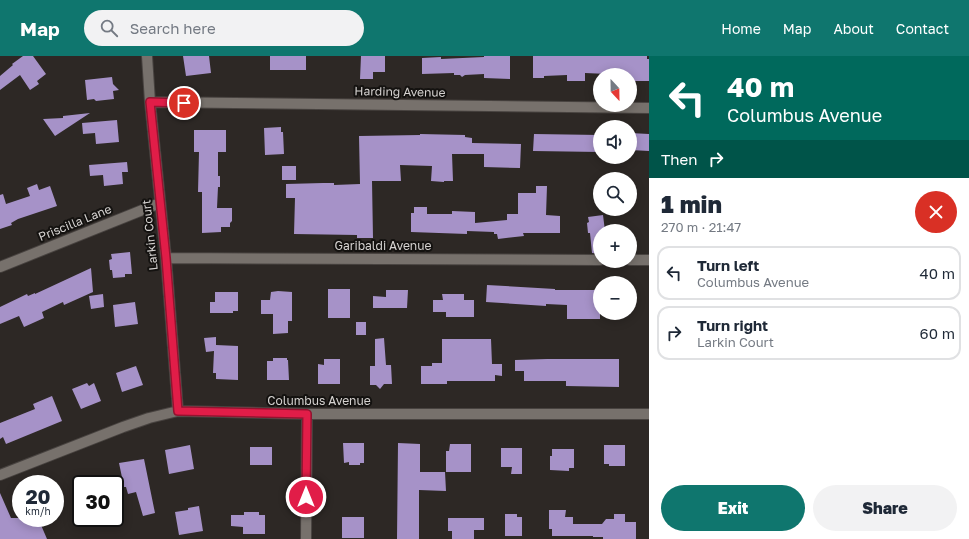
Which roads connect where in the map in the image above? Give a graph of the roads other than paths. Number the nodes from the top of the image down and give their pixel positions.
1 (147, 56) edge
2 (150, 102) junction
3 (649, 108) edge
4 (160, 203) junction
5 (166, 258) junction
6 (593, 260) edge
7 (637, 260) edge
8 (649, 260) edge
9 (0, 267) edge
10 (178, 411) junction
11 (307, 414) junction
12 (649, 414) edge
13 (0, 476) edge
14 (306, 539) edge

1 - 2 street, Larkin Court
2 - 3 street, Harding Avenue
2 - 4 street, Larkin Court
4 - 5 street, Larkin Court
4 - 9 street, Priscilla Lane
5 - 6 street, Garibaldi Avenue
5 - 10 street, Larkin Court
7 - 8 street
10 - 11 street, Columbus Avenue
10 - 13 street, Columbus Avenue
11 - 12 street, Columbus Avenue
11 - 14 street

